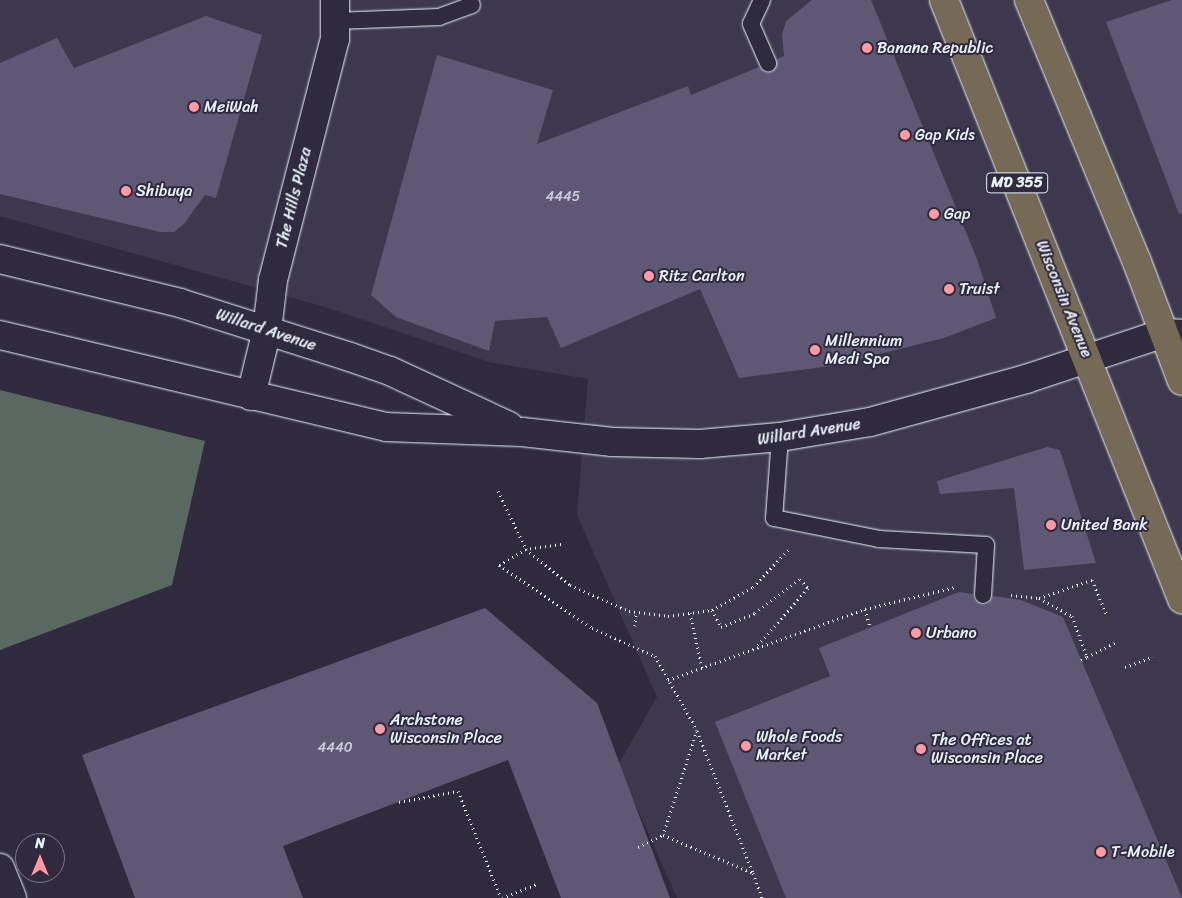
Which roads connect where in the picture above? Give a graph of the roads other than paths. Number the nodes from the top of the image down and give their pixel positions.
1 (762, 0) edge
2 (944, 0) edge
3 (1029, 0) edge
4 (472, 5) dead end
5 (334, 10) edge
6 (768, 63) dead end
7 (0, 259) edge
8 (1176, 327) edge
9 (267, 330) junction
10 (0, 336) edge
11 (1087, 358) junction
12 (1182, 381) edge
13 (251, 396) junction
14 (522, 432) junction
15 (780, 438) junction
16 (983, 595) dead end
17 (1182, 599) edge
18 (0, 868) edge
19 (12, 898) edge

1 - 6 lane
2 - 11 main road, Wisconsin Avenue / MD 355
3 - 8 main road
4 - 5 lane
5 - 9 street, The Hills Plaza
7 - 9 street, Willard Avenue
8 - 11 street, Willard Avenue
8 - 12 main road
9 - 13 street, The Hills Plaza
9 - 14 street, Willard Avenue
10 - 13 street, Willard Avenue
11 - 15 street, Willard Avenue
11 - 17 main road, Wisconsin Avenue / MD 355
13 - 14 street, Willard Avenue
14 - 15 street, Willard Avenue
15 - 16 lane
18 - 19 street

